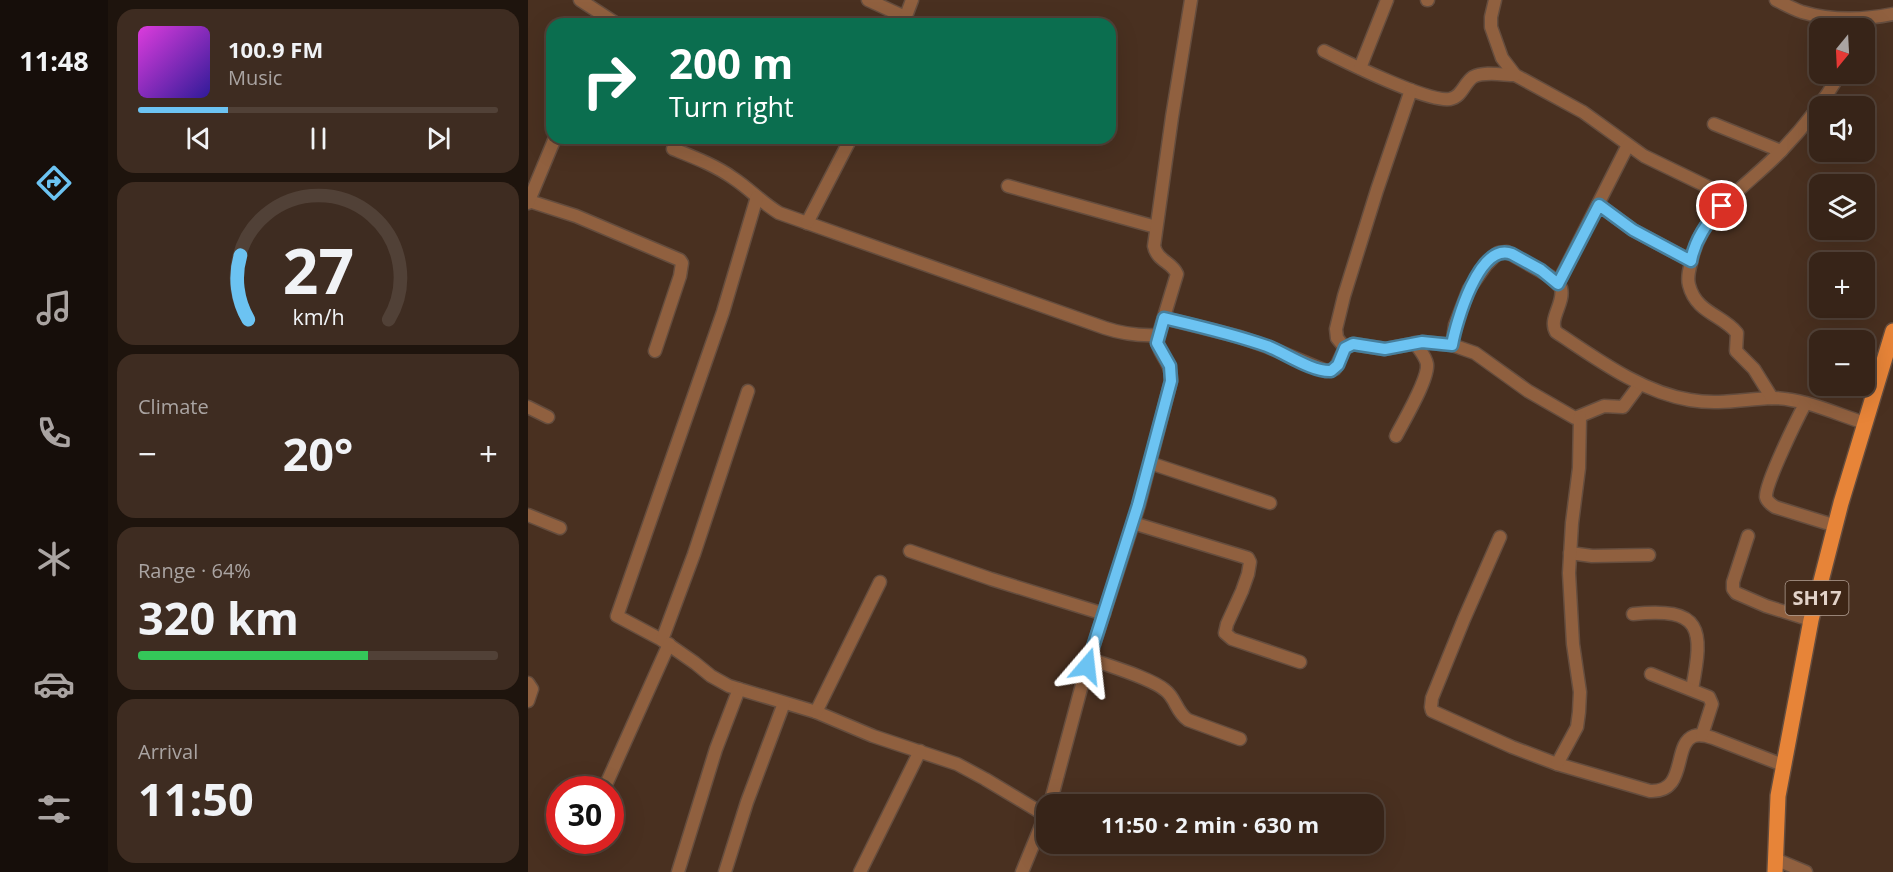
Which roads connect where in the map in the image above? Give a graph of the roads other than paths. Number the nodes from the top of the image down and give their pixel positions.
1 (580, 0) edge
2 (868, 0) edge
3 (912, 0) edge
4 (1191, 0) edge
5 (1387, 0) edge
6 (1495, 0) edge
7 (1776, 0) edge
8 (1893, 14) edge
9 (608, 18) edge
10 (899, 18) edge
11 (905, 18) edge
12 (1831, 18) edge
13 (1872, 18) edge
14 (1324, 51) dead end
15 (1360, 68) junction
16 (1515, 75) junction
17 (1833, 84) edge
18 (1412, 90) junction
19 (1714, 124) dead end
20 (552, 144) edge
21 (849, 144) edge
22 (1628, 145) junction
23 (673, 149) dead end
24 (1781, 151) junction
25 (1008, 186) dead end
26 (757, 197) junction
27 (1731, 198) junction
28 (528, 202) edge
29 (1599, 205) junction
30 (807, 223) junction
31 (1156, 227) junction
32 (1691, 261) junction
33 (1558, 284) junction
34 (1164, 318) junction
35 (1893, 331) edge
36 (1158, 335) junction
37 (1415, 343) junction
38 (1452, 345) junction
39 (1345, 348) junction
40 (655, 351) dead end
41 (1640, 384) junction
42 (748, 391) dead end
43 (1772, 398) junction
44 (1805, 404) junction
45 (528, 407) edge
46 (548, 417) dead end
47 (1580, 417) junction
48 (1865, 423) junction
49 (1396, 436) dead end
50 (1150, 463) junction
51 (1270, 502) dead end
52 (528, 515) edge
53 (1133, 523) junction
54 (1836, 526) junction
55 (560, 528) dead end
56 (1748, 536) dead end
57 (1500, 537) dead end
58 (910, 550) dead end
59 (1570, 553) junction
60 (1649, 555) dead end
61 (880, 582) dead end
62 (1104, 614) junction
63 (1634, 614) dead end
64 (1811, 620) junction
65 (665, 642) junction
66 (1090, 659) junction
67 (1300, 662) dead end
68 (1651, 674) dead end
69 (528, 683) edge
70 (739, 689) junction
71 (1692, 689) junction
72 (528, 701) edge
73 (784, 703) junction
74 (816, 712) junction
75 (1702, 735) junction
76 (1239, 739) dead end
77 (920, 751) junction
78 (1557, 764) junction
79 (1783, 765) junction
80 (609, 776) edge
81 (1052, 794) edge
82 (1036, 804) edge
83 (1036, 837) edge
84 (1775, 866) edge
85 (678, 872) edge
86 (725, 872) edge
87 (860, 872) edge
88 (1022, 872) edge
89 (1806, 872) edge

1 - 9 street
2 - 10 street
3 - 11 street
4 - 31 street
5 - 15 street
6 - 16 street
7 - 12 street
8 - 13 street
14 - 15 street
15 - 18 street
16 - 18 street
16 - 22 street
17 - 24 street
18 - 39 street
19 - 24 street
20 - 28 street
21 - 30 street
22 - 27 street
22 - 29 street
23 - 26 street
24 - 27 street
25 - 31 street
26 - 30 street
26 - 65 street
27 - 32 street
28 - 40 street
29 - 32 street
29 - 33 street
30 - 36 street
31 - 34 street
32 - 43 street
33 - 38 street
33 - 41 street
34 - 36 street
34 - 39 street
35 - 48 main road, SH17
36 - 50 street
37 - 38 street
37 - 39 street
37 - 49 street
38 - 47 street
41 - 43 street
41 - 47 street
42 - 65 street
43 - 44 street
44 - 48 street
44 - 54 street
45 - 46 street
47 - 59 street
48 - 54 main road, SH17
50 - 51 street
50 - 53 street
52 - 55 street
53 - 62 street
53 - 67 street
54 - 64 main road, SH17
56 - 64 street
57 - 78 street
58 - 62 street
59 - 60 street
59 - 78 street
61 - 74 street
62 - 66 street
63 - 71 street
64 - 79 main road, SH17
65 - 70 street
65 - 80 street
66 - 76 street
66 - 81 street
68 - 71 street
69 - 72 street
70 - 73 street
70 - 85 street
71 - 75 street
73 - 74 street
73 - 86 street
74 - 77 street
75 - 78 street
75 - 79 street
77 - 82 street
77 - 87 street
79 - 84 main road, SH17
83 - 88 street
84 - 89 street

